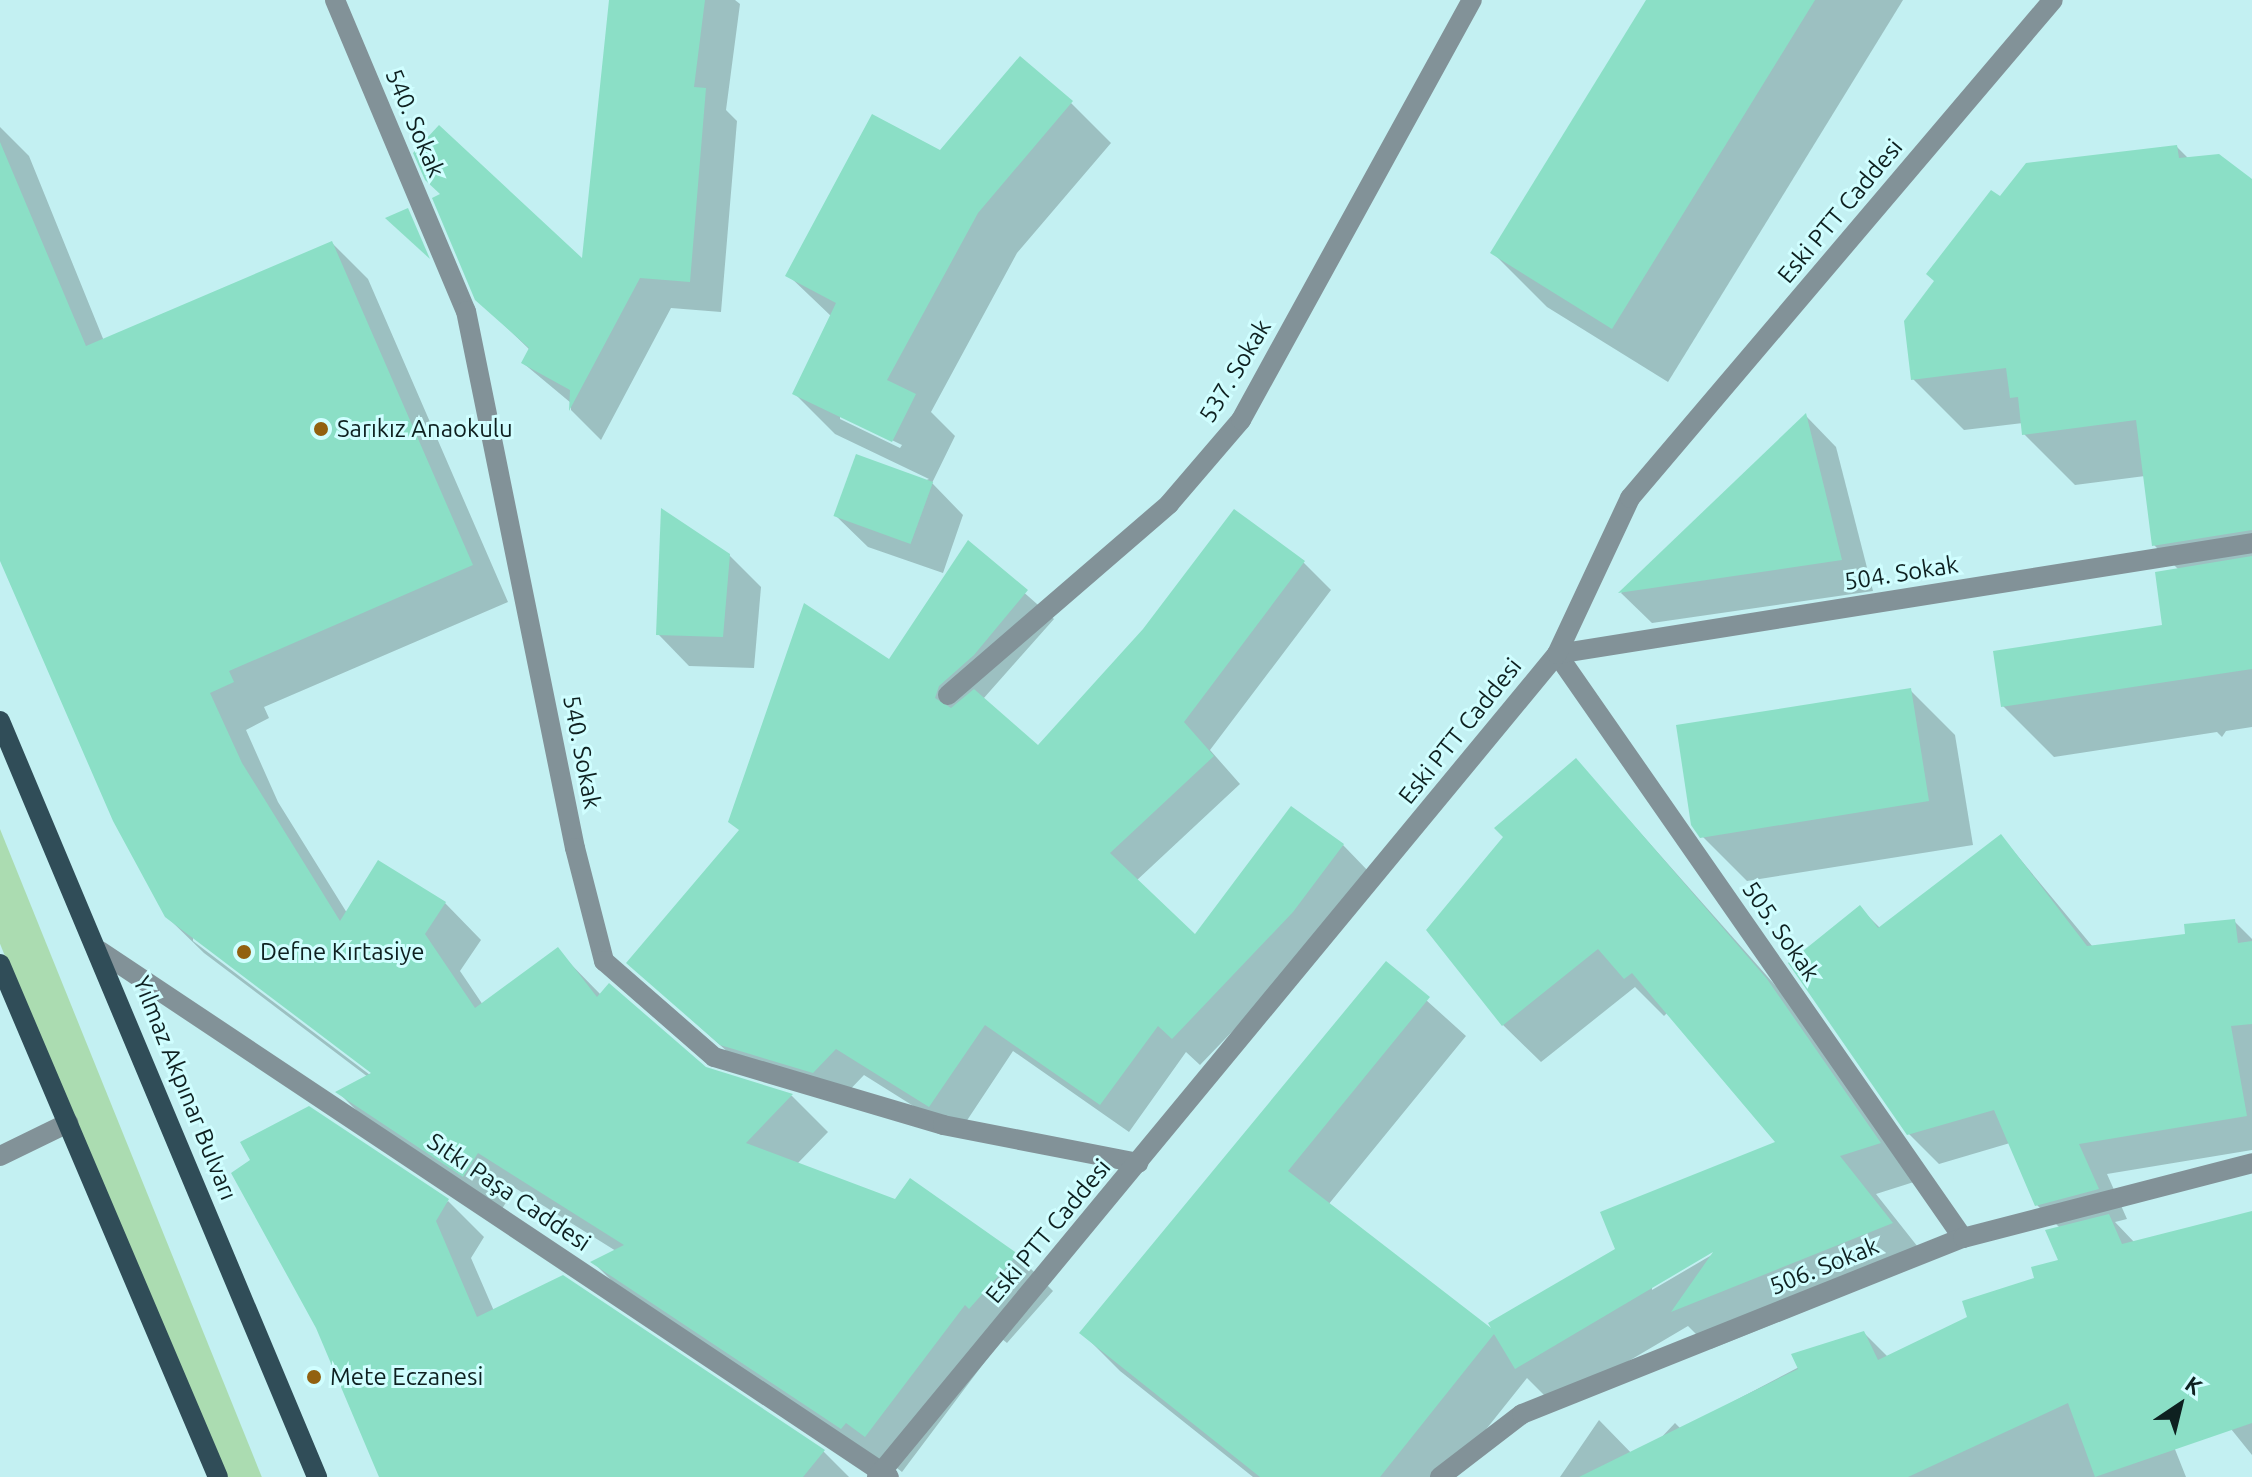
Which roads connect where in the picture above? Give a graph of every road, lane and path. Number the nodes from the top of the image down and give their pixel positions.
1 (335, 0) edge
2 (1472, 0) edge
3 (2053, 0) edge
4 (2252, 543) edge
5 (1557, 654) junction
6 (948, 695) dead end
7 (0, 721) edge
8 (100, 951) junction
9 (0, 964) edge
10 (68, 1123) junction
11 (0, 1156) edge
12 (1138, 1163) junction
13 (2252, 1163) edge
14 (1963, 1238) junction
15 (883, 1475) edge
16 (1441, 1476) edge
17 (218, 1477) edge
18 (317, 1477) edge

1 - 12 street, 540. Sokak
2 - 6 street, 537. Sokak
3 - 5 street, Eski PTT Caddesi
4 - 5 street, 504. Sokak
5 - 12 street, Eski PTT Caddesi
5 - 14 street, 505. Sokak
7 - 8 main road, Yılmaz Akpınar Bulvarı
8 - 15 street, Sıtkı Paşa Caddesi
8 - 18 main road, Yılmaz Akpınar Bulvarı
9 - 10 main road
10 - 11 street
10 - 17 main road
12 - 15 street, Eski PTT Caddesi
13 - 14 street, 506. Sokak
14 - 16 street, 506. Sokak

